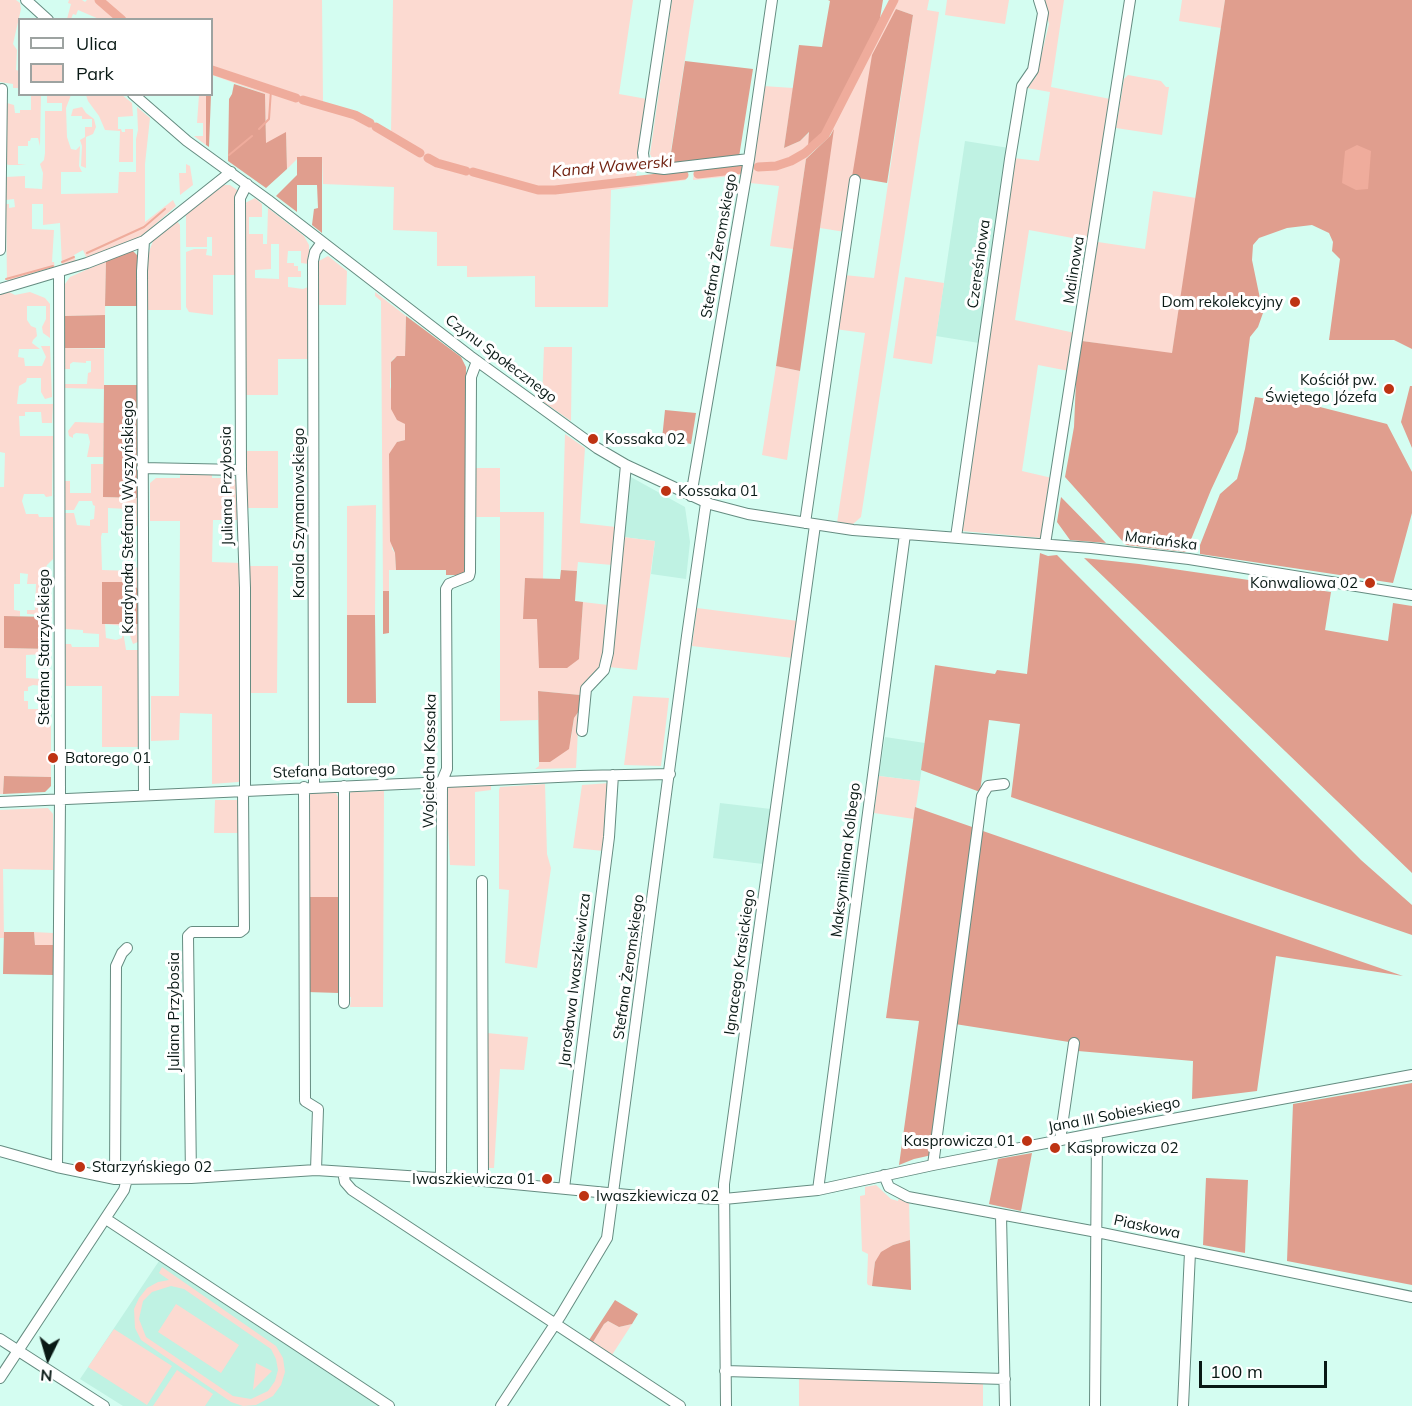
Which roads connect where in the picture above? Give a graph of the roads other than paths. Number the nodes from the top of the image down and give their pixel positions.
1 (26, 0) edge
2 (666, 0) edge
3 (772, 0) edge
4 (1039, 0) edge
5 (1130, 0) edge
6 (46, 18) edge
7 (2, 89) edge
8 (135, 96) edge
9 (749, 159) junction
10 (231, 172) junction
11 (855, 180) dead end
12 (247, 184) junction
13 (144, 241) junction
14 (322, 242) junction
15 (0, 250) edge
16 (59, 272) junction
17 (1, 285) edge
18 (477, 361) junction
19 (626, 465) junction
20 (142, 468) junction
21 (241, 470) junction
22 (691, 496) junction
23 (706, 502) junction
24 (810, 524) junction
25 (905, 534) junction
26 (956, 537) junction
27 (1046, 544) junction
28 (1412, 595) edge
29 (582, 731) dead end
30 (670, 774) junction
31 (613, 775) junction
32 (442, 781) junction
33 (1004, 784) dead end
34 (344, 786) junction
35 (309, 787) junction
36 (244, 790) junction
37 (144, 794) junction
38 (60, 799) junction
39 (0, 802) edge
40 (482, 881) dead end
41 (127, 948) dead end
42 (344, 1003) dead end
43 (1074, 1043) dead end
44 (1412, 1075) edge
45 (1097, 1133) junction
46 (1060, 1140) junction
47 (0, 1151) edge
48 (933, 1165) junction
49 (57, 1167) junction
50 (316, 1170) junction
51 (343, 1172) junction
52 (884, 1176) junction
53 (190, 1178) junction
54 (441, 1178) junction
55 (115, 1179) junction
56 (127, 1179) junction
57 (483, 1181) junction
58 (564, 1188) junction
59 (818, 1190) junction
60 (615, 1193) junction
61 (724, 1199) junction
62 (1000, 1215) junction
63 (106, 1219) junction
64 (1097, 1232) junction
65 (1190, 1251) junction
66 (1412, 1297) edge
67 (554, 1325) junction
68 (0, 1339) edge
69 (18, 1351) junction
70 (725, 1371) junction
71 (0, 1378) edge
72 (1005, 1379) junction
73 (104, 1406) edge
74 (390, 1406) edge
75 (501, 1406) edge
76 (680, 1406) edge
77 (726, 1406) edge
78 (1005, 1406) edge
79 (1095, 1406) edge
80 (1183, 1406) edge

1 - 6 street
2 - 9 street
3 - 9 street, Stefana Żeromskiego
4 - 26 street, Czereśniowa
5 - 27 street, Malinowa
7 - 15 street
8 - 10 street, Czynu Społecznego
9 - 22 street, Stefana Żeromskiego
10 - 12 street, Czynu Społecznego
10 - 13 street
11 - 24 street, Ignacego Krasickiego
12 - 14 street, Czynu Społecznego
12 - 21 street, Juliana Przybosia
13 - 16 street
13 - 20 street, Kardynała Stefana Wyszyńskiego
14 - 18 street, Czynu Społecznego
14 - 35 street, Karola Szymanowskiego
16 - 17 street
16 - 38 street, Stefana Starzyńskiego
18 - 19 street, Czynu Społecznego
18 - 32 street, Wojciecha Kossaka
19 - 22 street, Czynu Społecznego
19 - 29 street
20 - 21 street
20 - 37 street, Kardynała Stefana Wyszyńskiego
21 - 36 street, Juliana Przybosia
22 - 23 street, Czynu Społecznego
23 - 24 street, Czynu Społecznego
23 - 30 street, Stefana Żeromskiego
24 - 25 street, Czynu Społecznego
24 - 61 street, Ignacego Krasickiego
25 - 26 street, Mariańska
25 - 59 street, Maksymiliana Kolbego
26 - 27 street, Mariańska
27 - 28 street, Mariańska
30 - 31 street, Stefana Batorego
30 - 60 street, Stefana Żeromskiego
31 - 32 street, Stefana Batorego
31 - 58 street, Jarosława Iwaszkiewicza
32 - 34 street, Stefana Batorego
32 - 54 street, Wojciecha Kossaka
33 - 48 street
34 - 35 street, Stefana Batorego
34 - 42 street
35 - 36 street, Stefana Batorego
35 - 50 street, Karola Szymanowskiego
36 - 37 street, Stefana Batorego
36 - 53 street, Juliana Przybosia
37 - 38 street, Stefana Batorego
38 - 39 street, Stefana Batorego
38 - 49 street, Stefana Starzyńskiego
40 - 57 street
41 - 55 street
43 - 46 street
44 - 45 street, Jana III Sobieskiego
45 - 46 street, Jana III Sobieskiego
45 - 64 street
46 - 48 street, Jana III Sobieskiego
47 - 49 street, Jana III Sobieskiego
48 - 52 street, Jana III Sobieskiego
49 - 55 street, Jana III Sobieskiego
50 - 51 street, Jana III Sobieskiego
50 - 53 street, Jana III Sobieskiego
51 - 54 street, Jana III Sobieskiego
51 - 67 street
52 - 59 street, Jana III Sobieskiego
52 - 62 street, Piaskowa
53 - 56 street, Jana III Sobieskiego
54 - 57 street, Jana III Sobieskiego
55 - 56 street, Jana III Sobieskiego
56 - 63 street
57 - 58 street, Jana III Sobieskiego
58 - 60 street, Jana III Sobieskiego
59 - 61 street, Jana III Sobieskiego
60 - 61 street, Jana III Sobieskiego
60 - 67 street, Stefana Żeromskiego
61 - 70 street, Ignacego Krasickiego
62 - 64 street, Piaskowa
62 - 72 street
63 - 69 street
63 - 74 street
64 - 65 street, Piaskowa
64 - 79 street
65 - 66 street, Piaskowa
65 - 80 street
67 - 75 street, Stefana Żeromskiego
67 - 76 street
68 - 69 street
69 - 71 street
69 - 73 street
70 - 72 street
70 - 77 street, Ignacego Krasickiego
72 - 78 street

